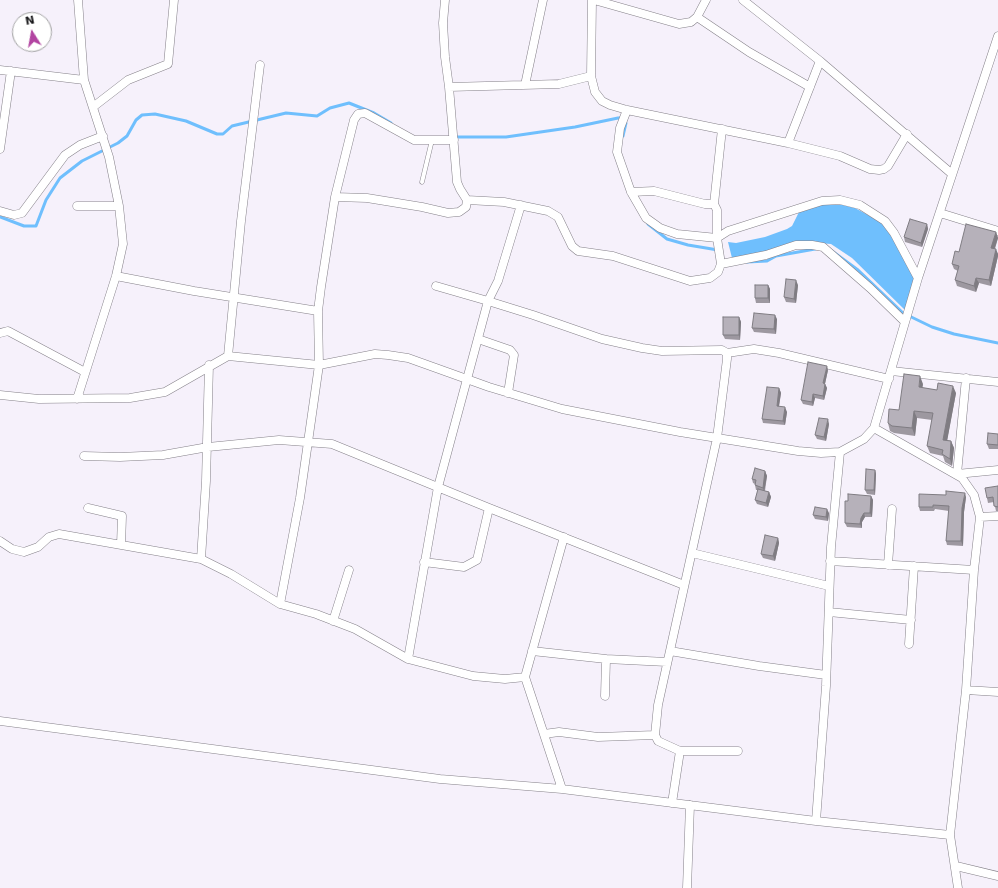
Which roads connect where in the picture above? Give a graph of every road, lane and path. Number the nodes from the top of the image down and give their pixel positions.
1 (78, 0) edge
2 (174, 0) edge
3 (445, 0) edge
4 (543, 0) edge
5 (593, 0) edge
6 (706, 0) edge
7 (743, 0) edge
8 (697, 16) junction
9 (998, 36) edge
10 (820, 61) junction
11 (260, 65) dead end
12 (0, 70) edge
13 (11, 71) junction
14 (591, 76) junction
15 (84, 80) junction
16 (525, 84) junction
17 (449, 87) junction
18 (810, 87) junction
19 (93, 107) junction
20 (627, 110) junction
21 (722, 129) junction
22 (907, 134) junction
23 (432, 140) junction
24 (454, 141) junction
25 (788, 142) junction
26 (105, 143) junction
27 (0, 149) edge
28 (952, 174) junction
29 (422, 182) dead end
30 (631, 192) junction
31 (335, 197) junction
32 (466, 200) junction
33 (714, 204) junction
34 (521, 205) junction
35 (77, 206) dead end
36 (119, 206) junction
37 (0, 211) edge
38 (940, 212) junction
39 (998, 231) edge
40 (717, 238) junction
41 (721, 264) junction
42 (116, 276) junction
43 (918, 278) junction
44 (436, 286) dead end
45 (234, 297) junction
46 (488, 301) junction
47 (318, 311) junction
48 (905, 322) junction
49 (0, 334) edge
50 (478, 339) junction
51 (727, 353) junction
52 (228, 356) junction
53 (209, 365) junction
54 (319, 365) junction
55 (85, 372) junction
56 (890, 375) junction
57 (966, 378) junction
58 (467, 380) junction
59 (998, 382) edge
60 (508, 393) junction
61 (0, 395) edge
62 (77, 399) junction
63 (874, 428) junction
64 (717, 438) junction
65 (309, 442) junction
66 (208, 447) junction
67 (840, 452) junction
68 (84, 456) dead end
69 (998, 470) edge
70 (957, 474) junction
71 (438, 487) junction
72 (88, 508) dead end
73 (489, 508) junction
74 (892, 509) dead end
75 (998, 516) edge
76 (980, 517) junction
77 (564, 537) junction
78 (0, 541) edge
79 (121, 545) junction
80 (692, 553) junction
81 (202, 559) junction
82 (830, 561) junction
83 (424, 562) junction
84 (888, 565) junction
85 (914, 566) junction
86 (349, 570) dead end
87 (974, 570) junction
88 (684, 585) junction
89 (829, 586) junction
90 (280, 604) junction
91 (829, 612) junction
92 (333, 620) junction
93 (911, 620) junction
94 (909, 644) dead end
95 (532, 651) junction
96 (670, 651) junction
97 (408, 659) junction
98 (606, 659) junction
99 (667, 662) junction
100 (826, 674) junction
101 (525, 677) junction
102 (966, 690) junction
103 (998, 692) edge
104 (605, 696) dead end
105 (0, 720) edge
106 (544, 734) junction
107 (655, 735) junction
108 (680, 751) junction
109 (738, 751) dead end
110 (562, 789) junction
111 (672, 803) junction
112 (690, 805) junction
113 (816, 821) junction
114 (950, 835) junction
115 (956, 866) junction
116 (998, 876) edge
117 (687, 888) edge
118 (958, 888) edge

1 - 15 street
2 - 19 street
3 - 17 street
4 - 16 street
5 - 8 street
5 - 14 street
6 - 8 street
7 - 10 street
8 - 18 street
9 - 28 street
10 - 18 street
10 - 22 street
11 - 45 street
12 - 13 street
13 - 15 street
13 - 27 street
14 - 16 street
14 - 20 street
15 - 19 street
16 - 17 street
17 - 24 street
18 - 25 street
19 - 26 street
20 - 21 street
20 - 30 street
21 - 25 street
21 - 33 street
22 - 25 street
22 - 28 street
23 - 24 street
23 - 29 lane
23 - 31 street
24 - 32 street
26 - 36 street
26 - 37 street
28 - 38 street
30 - 33 street
30 - 40 street
31 - 32 street
31 - 47 street
32 - 34 street
33 - 40 street
34 - 41 street
34 - 46 street
35 - 36 street
36 - 42 street
38 - 39 street
38 - 43 street
40 - 41 street
40 - 43 street
41 - 48 street
42 - 45 street
42 - 55 street
43 - 48 street
44 - 46 street
45 - 47 street
45 - 52 street
46 - 50 street
46 - 51 street
47 - 54 street
48 - 56 street
49 - 55 street
50 - 58 street
50 - 60 street
51 - 56 street
51 - 64 street
52 - 53 street
52 - 54 street
53 - 62 street
53 - 66 street
54 - 58 street
54 - 65 street
55 - 62 street
56 - 57 street
56 - 63 street
57 - 59 street
57 - 70 street
58 - 60 street
58 - 71 street
60 - 64 street
61 - 62 street
63 - 67 street
63 - 70 street
64 - 67 street
64 - 80 street
65 - 66 street
65 - 71 street
65 - 90 street
66 - 68 street
66 - 81 street
67 - 82 street
69 - 70 street
70 - 76 street
71 - 73 street
71 - 83 street
72 - 79 street
73 - 77 street
73 - 83 street
74 - 84 street
75 - 76 street
76 - 87 street
77 - 88 street
77 - 95 street
78 - 79 street
79 - 81 street
80 - 88 street
80 - 89 street
81 - 90 street
82 - 84 street
82 - 89 street
83 - 97 street
84 - 85 street
85 - 87 street
85 - 93 street
86 - 92 street
87 - 102 street
88 - 96 street
89 - 91 street
90 - 92 street
91 - 93 street
91 - 100 street
92 - 97 street
93 - 94 street
95 - 98 street
95 - 101 street
96 - 99 street
96 - 100 street
97 - 101 street
98 - 99 street
98 - 104 street
99 - 107 street
100 - 113 street
101 - 106 street
102 - 103 street
102 - 114 street
105 - 110 street
106 - 107 street
106 - 110 street
107 - 108 street
108 - 109 street
108 - 111 street
110 - 111 street
111 - 112 street
112 - 113 street
112 - 117 street
113 - 114 street
114 - 115 street
115 - 116 street
115 - 118 street

